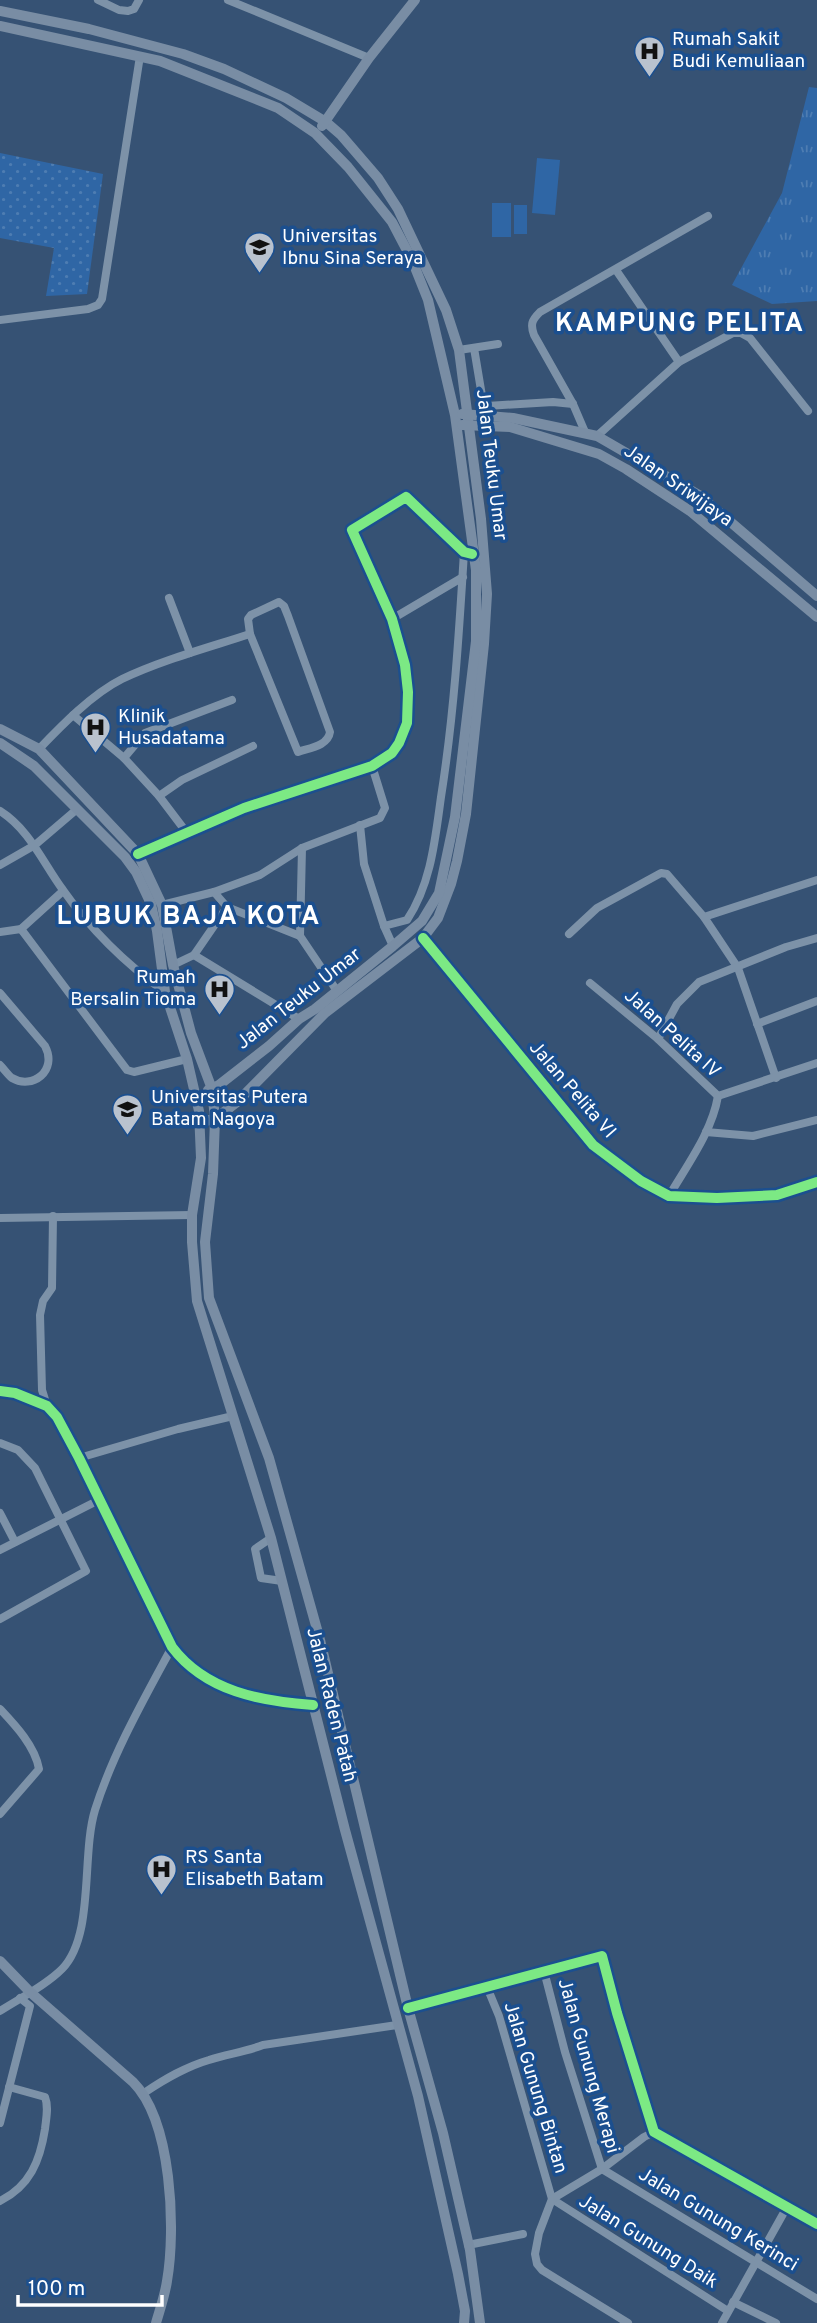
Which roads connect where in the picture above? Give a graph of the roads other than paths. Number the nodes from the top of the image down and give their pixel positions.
1 (98, 0) edge
2 (139, 0) edge
3 (228, 0) edge
4 (415, 0) edge
5 (243, 3) edge
6 (0, 12) edge
7 (0, 26) edge
8 (141, 56) junction
9 (369, 58) junction
10 (326, 122) junction
11 (315, 134) junction
12 (708, 216) dead end
13 (616, 270) junction
14 (0, 320) edge
15 (498, 344) dead end
16 (474, 348) junction
17 (458, 350) junction
18 (679, 362) junction
19 (573, 404) junction
20 (807, 411) dead end
21 (467, 419) junction
22 (455, 421) junction
23 (591, 434) junction
24 (731, 523) junction
25 (720, 536) junction
26 (468, 553) junction
27 (463, 577) junction
28 (817, 596) edge
29 (169, 598) dead end
30 (817, 617) edge
31 (392, 619) junction
32 (250, 634) junction
33 (190, 653) junction
34 (232, 700) dead end
35 (73, 715) junction
36 (0, 729) edge
37 (0, 743) edge
38 (253, 747) dead end
39 (39, 750) junction
40 (124, 758) junction
41 (372, 766) junction
42 (159, 796) junction
43 (76, 810) junction
44 (0, 811) edge
45 (360, 825) junction
46 (187, 833) junction
47 (35, 845) junction
48 (302, 848) junction
49 (138, 853) junction
50 (0, 866) edge
51 (817, 880) edge
52 (63, 891) junction
53 (214, 892) junction
54 (162, 905) junction
55 (227, 907) junction
56 (704, 917) junction
57 (384, 926) junction
58 (21, 929) junction
59 (0, 932) edge
60 (569, 934) dead end
61 (300, 936) junction
62 (424, 938) junction
63 (817, 938) edge
64 (393, 946) junction
65 (194, 955) junction
66 (173, 965) junction
67 (738, 968) junction
68 (590, 983) dead end
69 (337, 991) junction
70 (166, 992) junction
71 (0, 993) edge
72 (817, 1001) edge
73 (299, 1019) junction
74 (757, 1024) junction
75 (657, 1039) junction
76 (187, 1059) junction
77 (817, 1063) edge
78 (0, 1065) edge
79 (776, 1078) junction
80 (212, 1089) junction
81 (196, 1094) junction
82 (718, 1096) junction
83 (215, 1119) junction
84 (817, 1120) edge
85 (200, 1122) junction
86 (706, 1132) junction
87 (817, 1182) edge
88 (669, 1196) junction
89 (192, 1215) junction
90 (53, 1216) junction
91 (0, 1218) edge
92 (0, 1391) edge
93 (47, 1406) junction
94 (233, 1416) junction
95 (0, 1443) edge
96 (79, 1458) junction
97 (100, 1500) junction
98 (0, 1513) edge
99 (61, 1519) junction
100 (271, 1538) junction
101 (15, 1542) junction
102 (0, 1550) edge
103 (282, 1581) junction
104 (0, 1619) edge
105 (320, 1640) junction
106 (298, 1646) junction
107 (173, 1647) junction
108 (313, 1705) junction
109 (0, 1709) edge
110 (0, 1814) edge
111 (0, 1961) edge
112 (544, 1971) junction
113 (487, 1987) junction
114 (25, 1996) junction
115 (408, 2008) junction
116 (0, 2011) edge
117 (397, 2025) junction
118 (9, 2087) junction
119 (0, 2090) edge
120 (144, 2093) junction
121 (433, 2093) junction
122 (418, 2096) junction
123 (0, 2123) edge
124 (654, 2132) junction
125 (602, 2169) junction
126 (552, 2199) junction
127 (0, 2201) edge
128 (787, 2207) junction
129 (817, 2224) edge
130 (523, 2234) dead end
131 (468, 2245) junction
132 (757, 2263) junction
133 (817, 2299) edge
134 (733, 2302) junction
135 (728, 2311) junction
136 (156, 2323) edge
137 (464, 2323) edge
138 (480, 2323) edge
139 (628, 2323) edge
140 (722, 2323) edge
141 (776, 2323) edge

1 - 2 street
3 - 5 street
4 - 9 main road
5 - 9 street
6 - 10 main road, Jalan Teuku Umar
7 - 8 main road, Jalan Teuku Umar
8 - 11 main road, Jalan Teuku Umar
8 - 14 street
9 - 10 main road
10 - 11 main road
10 - 17 main road, Jalan Teuku Umar
11 - 22 main road, Jalan Teuku Umar
12 - 13 street
13 - 18 street
13 - 19 street
15 - 16 street
16 - 17 street
16 - 19 street
17 - 21 main road, Jalan Teuku Umar
18 - 20 street
18 - 23 street
19 - 23 street
21 - 22 main road, Jalan Sriwijaya
21 - 23 main road, Jalan Sriwijaya
21 - 25 main road, Jalan Sriwijaya
21 - 62 main road, Jalan Teuku Umar
22 - 26 main road, Jalan Teuku Umar
23 - 24 main road, Jalan Sriwijaya
24 - 25 main road
24 - 28 main road, Jalan Sriwijaya
25 - 30 main road, Jalan Sriwijaya
26 - 27 street
26 - 31 street
26 - 64 main road, Jalan Teuku Umar
27 - 31 street
27 - 57 street
29 - 33 street
31 - 41 street
32 - 32 street
32 - 33 street
33 - 35 street
34 - 40 street
35 - 39 street
35 - 40 street
36 - 39 main road, Jalan Raden Patah
37 - 43 main road, Jalan Raden Patah
38 - 42 street
39 - 49 main road, Jalan Raden Patah
40 - 42 street
41 - 45 street
41 - 46 street
42 - 46 street
43 - 47 street
43 - 70 main road, Jalan Raden Patah
44 - 47 street
45 - 48 street
45 - 57 street
46 - 49 street
47 - 50 street
47 - 52 street
48 - 53 street
48 - 61 street
49 - 54 main road, Jalan Raden Patah
51 - 56 street
52 - 58 street
52 - 70 street
53 - 54 street
53 - 55 street
54 - 66 main road, Jalan Raden Patah
55 - 61 street
55 - 65 street
56 - 60 street
56 - 67 street
57 - 64 street
58 - 59 street
58 - 76 street
61 - 69 street
62 - 83 main road, Jalan Teuku Umar
62 - 88 street, Jalan Pelita VI
63 - 67 street
64 - 69 main road, Jalan Teuku Umar
65 - 66 street
65 - 73 street
66 - 80 main road, Jalan Raden Patah
67 - 74 street
67 - 75 street
68 - 75 street, Jalan Pelita IV
69 - 73 main road, Jalan Teuku Umar
70 - 76 main road, Jalan Raden Patah
71 - 78 street
72 - 74 street
73 - 80 main road, Jalan Teuku Umar
74 - 79 street
75 - 82 street, Jalan Pelita IV
76 - 81 main road, Jalan Raden Patah
77 - 79 street, Jalan Pelita IV
79 - 82 street, Jalan Pelita IV
80 - 81 main road, Jalan Teuku Umar
80 - 83 main road, Jalan Raden Patah
81 - 85 main road, Jalan Raden Patah
82 - 86 street
83 - 85 main road, Jalan Teuku Umar
83 - 105 main road, Jalan Raden Patah
84 - 86 street
85 - 89 main road, Jalan Raden Patah
86 - 88 street
87 - 88 street, Jalan Pelita VI
89 - 90 street
89 - 94 main road, Jalan Raden Patah
90 - 91 street
90 - 93 street
92 - 93 street
93 - 96 street
94 - 96 street
94 - 100 main road, Jalan Raden Patah
95 - 99 street
96 - 97 street
97 - 99 street
97 - 107 street
98 - 101 street
99 - 101 street
99 - 104 street
100 - 103 main road, Jalan Raden Patah
100 - 103 street
101 - 102 street
103 - 106 main road, Jalan Raden Patah
105 - 106 main road
105 - 115 main road, Jalan Raden Patah
106 - 108 main road, Jalan Raden Patah
107 - 108 street
107 - 114 street
108 - 117 main road, Jalan Raden Patah
109 - 110 street
111 - 114 main road
112 - 113 street
112 - 124 street
112 - 125 street, Jalan Gunung Merapi
113 - 115 street
113 - 126 street, Jalan Gunung Bintan
114 - 116 street
114 - 118 street
114 - 120 main road
115 - 121 main road, Jalan Raden Patah
117 - 120 street
117 - 122 main road, Jalan Raden Patah
118 - 119 street
118 - 123 street
118 - 127 street
120 - 136 main road
121 - 122 main road
121 - 131 main road, Jalan Raden Patah
122 - 137 main road, Jalan Raden Patah
124 - 125 street
124 - 128 street
125 - 126 street
125 - 132 street, Jalan Gunung Kerinci
126 - 135 street, Jalan Gunung Daik
126 - 139 street
128 - 129 street
128 - 132 street
130 - 131 street
131 - 138 main road, Jalan Raden Patah
132 - 133 street, Jalan Gunung Kerinci
132 - 134 street
134 - 135 street
134 - 141 street
135 - 140 street

